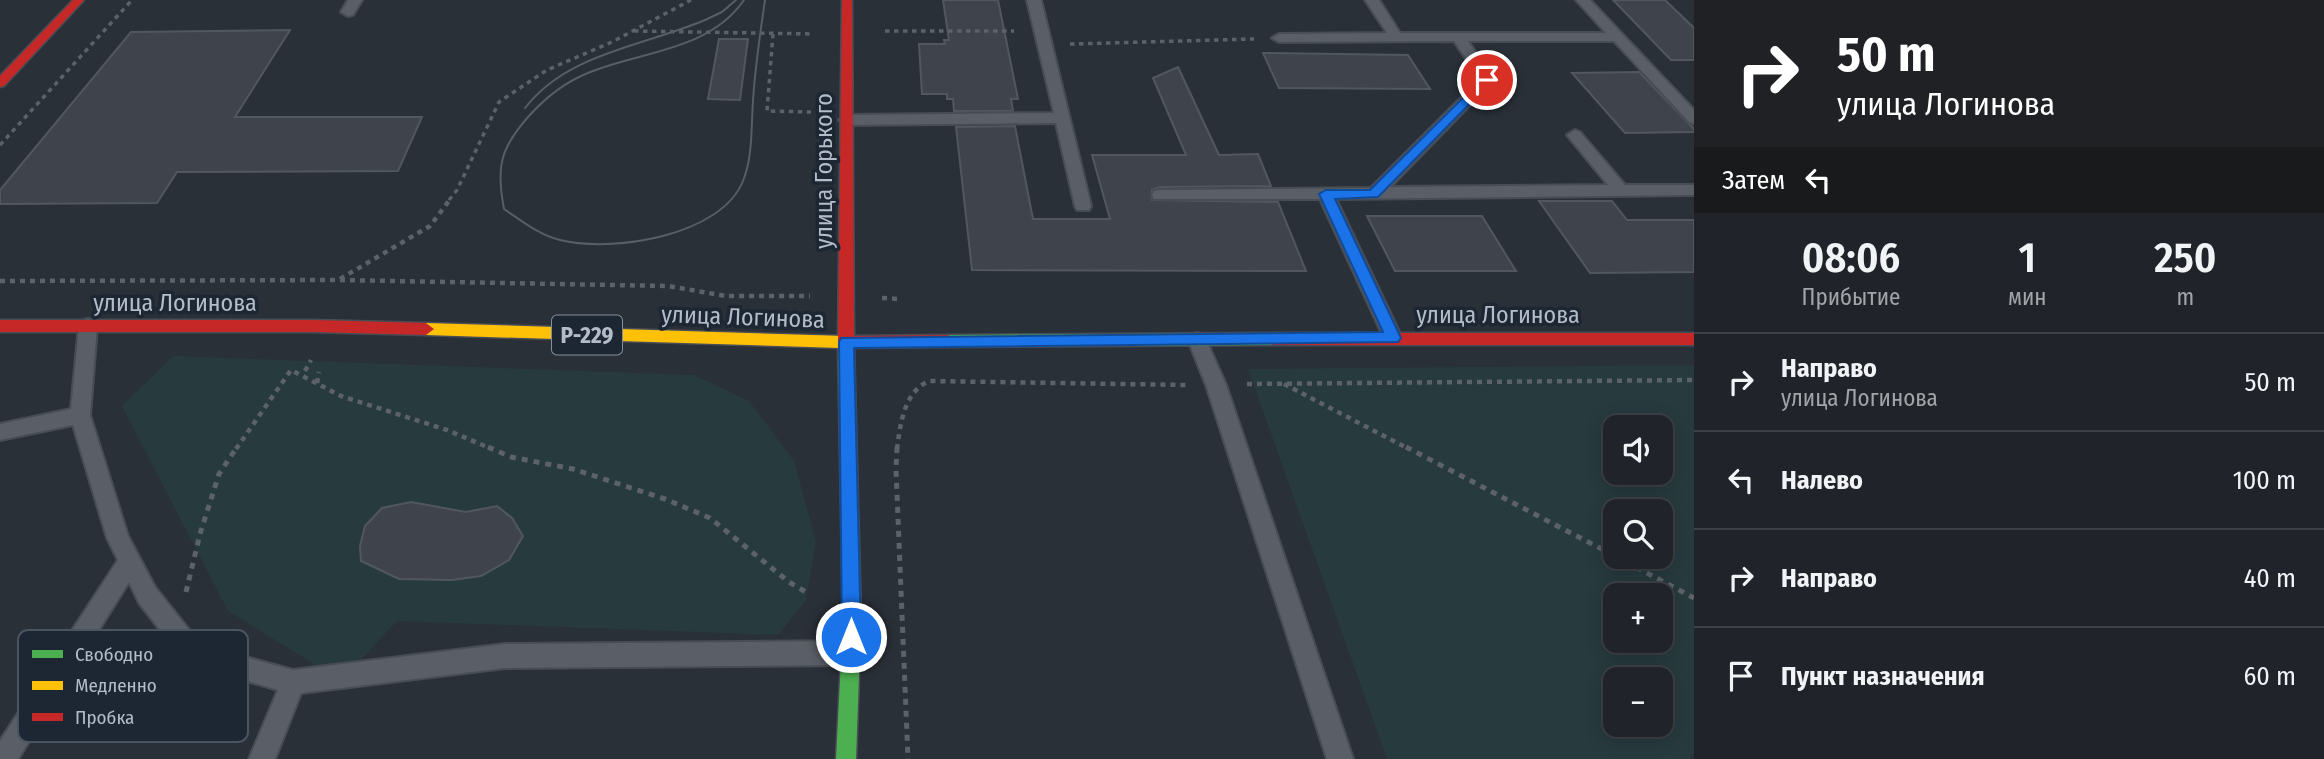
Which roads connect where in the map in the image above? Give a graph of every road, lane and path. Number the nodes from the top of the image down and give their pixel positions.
1 (79, 0) edge
2 (132, 0) edge
3 (691, 0) edge
4 (847, 0) edge
5 (1034, 0) edge
6 (1372, 0) edge
7 (1583, 0) edge
8 (634, 30) junction
9 (885, 31) dead end
10 (1043, 37) junction
11 (1396, 37) junction
12 (1458, 37) junction
13 (1617, 37) junction
14 (1279, 38) joint
15 (0, 83) edge
16 (847, 116) junction
17 (1063, 118) junction
18 (1694, 119) edge
19 (1575, 135) dead end
20 (0, 145) edge
21 (1694, 190) edge
22 (1621, 191) junction
23 (1326, 194) junction
24 (1374, 194) junction
25 (1160, 195) dead end
26 (1083, 206) dead end
27 (0, 281) edge
28 (338, 281) junction
29 (847, 298) junction
30 (899, 299) dead end
31 (0, 326) edge
32 (88, 326) junction
33 (1393, 338) junction
34 (1694, 339) edge
35 (1197, 340) junction
36 (846, 342) junction
37 (319, 372) dead end
38 (1694, 380) edge
39 (1282, 382) junction
40 (317, 383) junction
41 (1216, 385) junction
42 (80, 415) junction
43 (0, 432) edge
44 (1603, 550) edge
45 (130, 560) junction
46 (1640, 569) edge
47 (1694, 597) edge
48 (852, 620) junction
49 (85, 630) edge
50 (174, 630) edge
51 (177, 630) edge
52 (851, 653) junction
53 (248, 670) edge
54 (293, 682) junction
55 (18, 735) edge
56 (3, 759) edge
57 (261, 759) edge
58 (846, 759) edge
59 (908, 759) edge
60 (1340, 759) edge

1 - 15 street
2 - 20 path
3 - 8 path
4 - 16 street, улица Горького
5 - 10 lane
6 - 11 lane
7 - 13 lane
8 - 16 path
8 - 28 path
9 - 10 path
10 - 14 path
10 - 17 lane
11 - 12 lane
11 - 14 lane
12 - 13 lane
12 - 24 lane
13 - 18 lane
16 - 17 lane
16 - 29 street, улица Горького
17 - 26 lane
19 - 22 lane
21 - 22 lane
22 - 24 lane
23 - 24 lane
23 - 25 lane
23 - 33 lane
27 - 28 path
28 - 29 path
29 - 30 path
29 - 36 street, улица Горького
31 - 32 street, улица Логинова / Р-229
32 - 36 street, улица Логинова / Р-229
32 - 42 lane
33 - 34 street, улица Логинова
33 - 35 street, улица Логинова
35 - 36 street, улица Логинова
35 - 41 lane
36 - 48 street, улица Горького
37 - 40 path
38 - 39 path
39 - 41 path
39 - 44 path
40 - 48 path
40 - 51 path
41 - 59 path
41 - 60 lane
42 - 43 lane
42 - 45 lane
45 - 49 lane
45 - 50 lane
46 - 47 path
48 - 52 street, улица Горького
52 - 54 lane
52 - 58 street, улица Горького
53 - 54 lane
54 - 57 lane
55 - 56 lane

